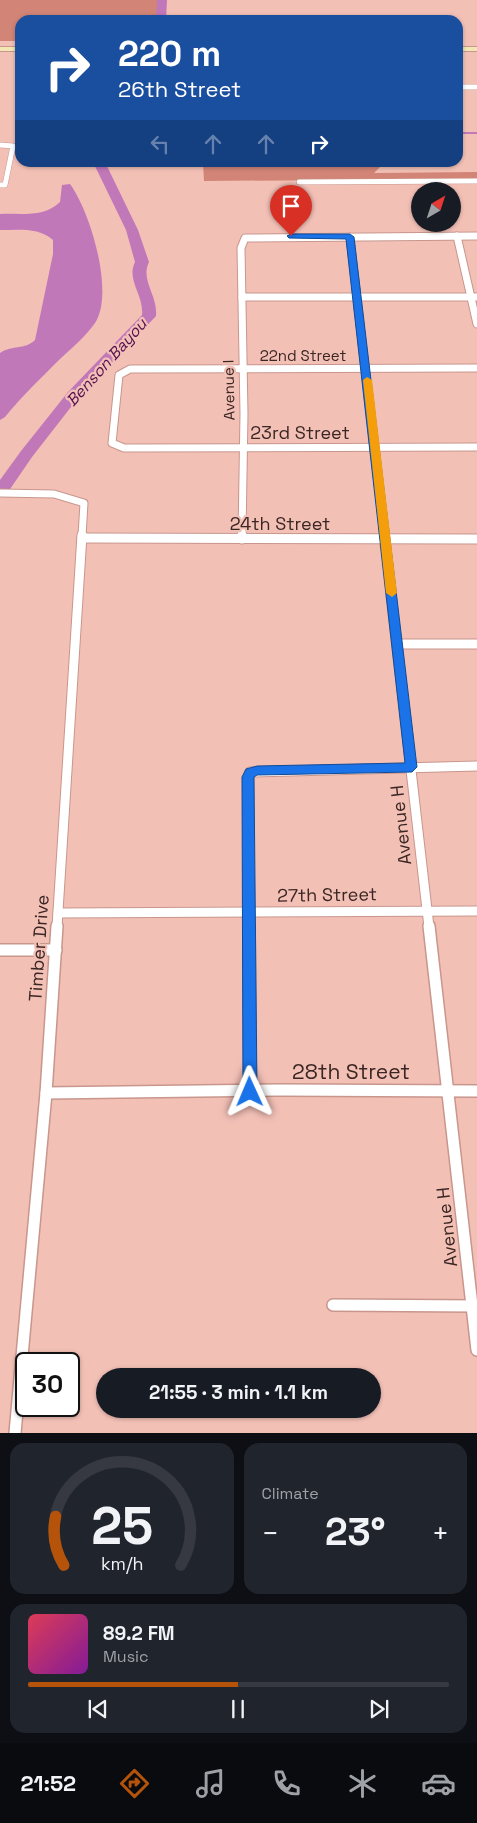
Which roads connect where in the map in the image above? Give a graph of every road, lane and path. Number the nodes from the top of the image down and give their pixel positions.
1 (0, 49) edge
2 (15, 49) edge
3 (463, 49) edge
4 (477, 49) edge
5 (463, 87) edge
6 (477, 87) edge
7 (0, 144) edge
8 (477, 181) edge
9 (299, 182) dead end
10 (0, 185) edge
11 (457, 236) junction
12 (477, 236) edge
13 (350, 237) junction
14 (242, 297) junction
15 (357, 297) junction
16 (474, 297) edge
17 (477, 324) edge
18 (366, 368) junction
19 (477, 368) edge
20 (243, 369) junction
21 (477, 447) edge
22 (124, 448) joint
23 (375, 448) junction
24 (244, 449) junction
25 (0, 493) edge
26 (82, 538) junction
27 (242, 539) junction
28 (385, 539) junction
29 (477, 539) edge
30 (398, 644) junction
31 (477, 644) edge
32 (477, 766) edge
33 (412, 767) junction
34 (426, 911) junction
35 (477, 911) edge
36 (248, 912) junction
37 (58, 913) junction
38 (0, 950) edge
39 (56, 950) junction
40 (448, 1091) junction
41 (477, 1091) edge
42 (250, 1092) junction
43 (46, 1093) junction
44 (333, 1305) dead end
45 (475, 1306) edge
46 (477, 1350) edge
47 (15, 1433) edge

1 - 2 main road
3 - 4 main road
5 - 6 street
7 - 10 street
8 - 9 street
11 - 12 street
11 - 13 street
11 - 16 street
13 - 14 street, Avenue I
13 - 15 street, Avenue H
14 - 15 street
14 - 20 street, Avenue I
15 - 16 street
15 - 18 street, Avenue H
16 - 17 street
18 - 19 street, 22nd Street
18 - 20 street, 22nd Street
18 - 23 street, Avenue H
20 - 22 street, 22nd Street
20 - 24 street, Avenue I
21 - 23 street, 23rd Street
22 - 24 street, 23rd Street
23 - 24 street, 23rd Street
23 - 28 street, Avenue H
24 - 27 street, Avenue I
25 - 26 street, Timber Drive
26 - 27 street, 24th Street
26 - 37 street, Timber Drive
27 - 28 street, 24th Street
28 - 29 street, 24th Street
28 - 30 street, Avenue H
30 - 31 street
30 - 33 street, Avenue H
32 - 33 street
33 - 34 street, Avenue H
33 - 36 street
34 - 35 street, 27th Street
34 - 36 street, 27th Street
34 - 40 street, Avenue H
36 - 37 street, 27th Street
36 - 42 street
37 - 39 street, Timber Drive
38 - 39 street
39 - 43 street, Timber Drive
40 - 41 street, 28th Street
40 - 42 street, 28th Street
40 - 45 street, Avenue H
42 - 43 street, 28th Street
43 - 47 street, Timber Drive
44 - 45 street
45 - 46 street, Avenue H

